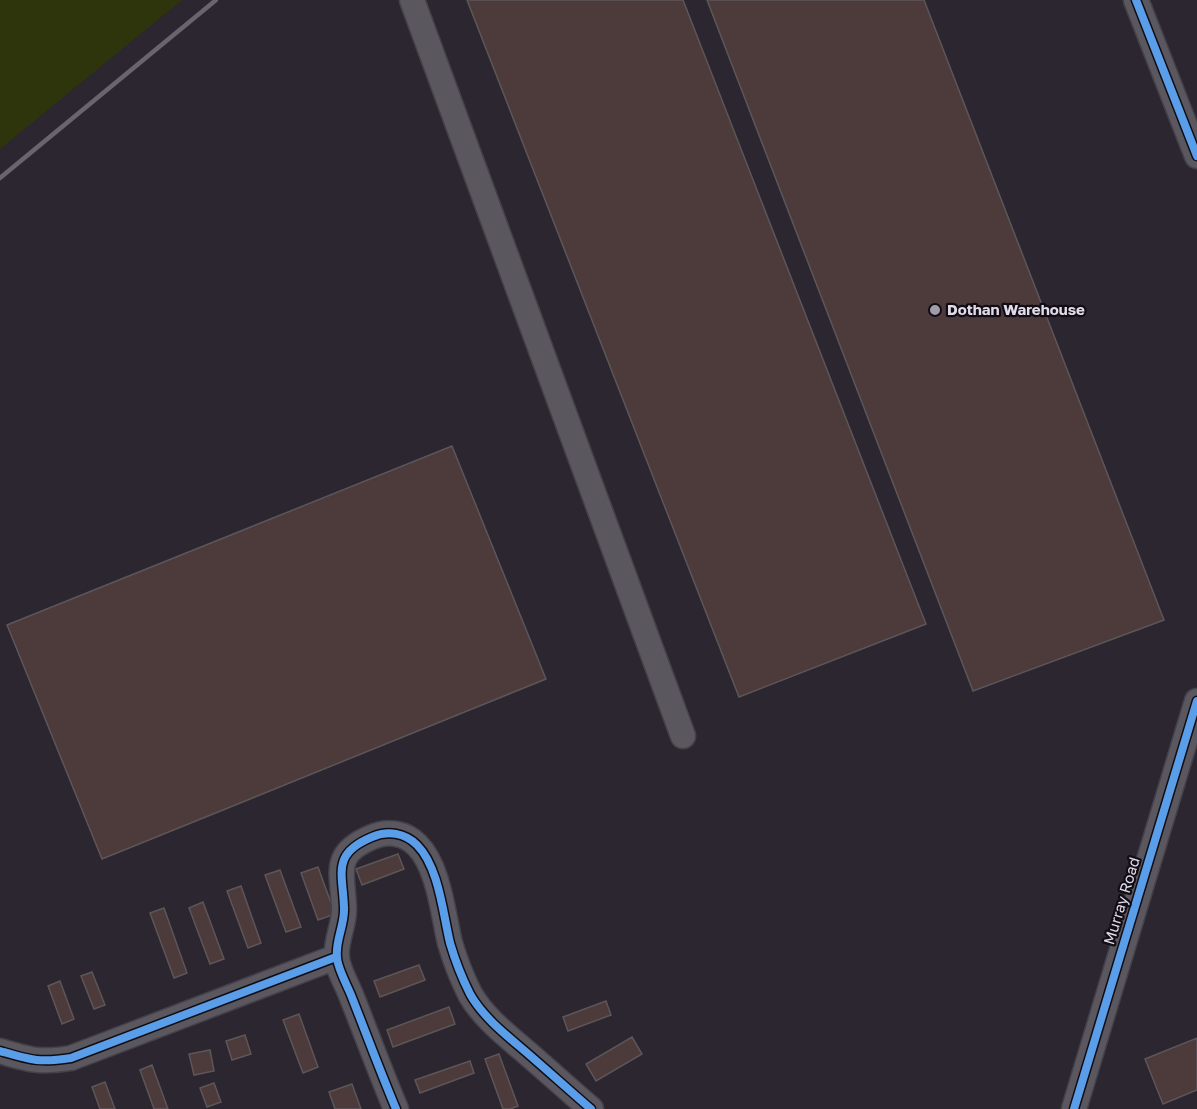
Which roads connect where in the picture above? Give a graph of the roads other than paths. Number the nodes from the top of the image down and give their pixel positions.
1 (412, 0) edge
2 (1136, 0) edge
3 (1197, 156) edge
4 (1197, 701) edge
5 (1193, 728) edge
6 (682, 736) dead end
7 (336, 957) junction
8 (0, 1051) edge
9 (396, 1109) edge
10 (591, 1109) edge
11 (1074, 1109) edge

1 - 6 street
2 - 3 street
4 - 5 street, Murray Road
5 - 11 street, Murray Road
7 - 8 street
7 - 9 street
7 - 10 street

